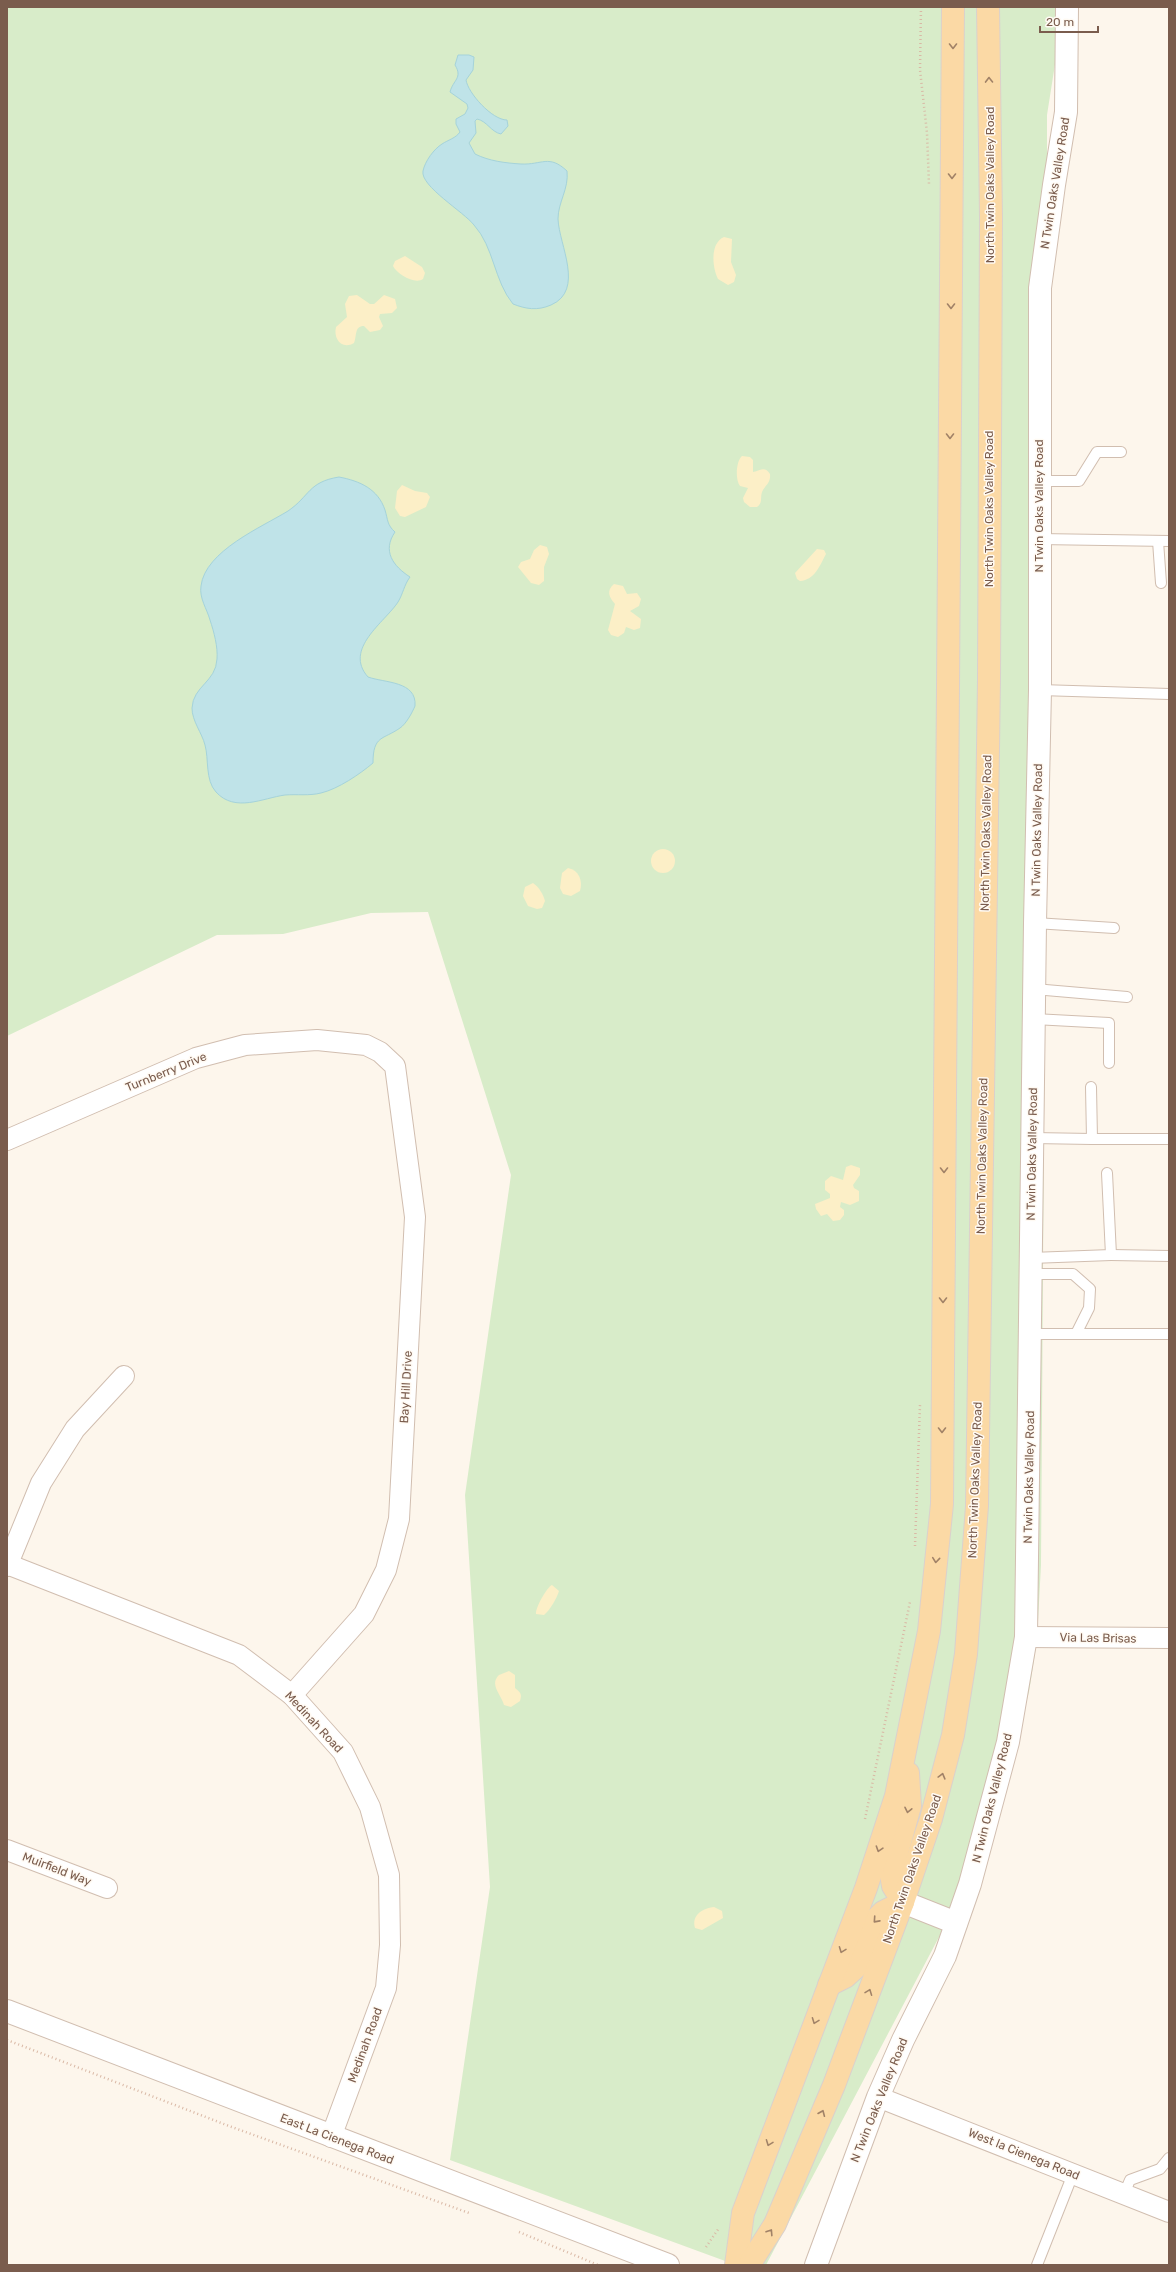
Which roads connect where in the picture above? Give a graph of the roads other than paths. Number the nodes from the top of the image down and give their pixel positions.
1 (953, 7) edge
2 (988, 7) edge
3 (1068, 7) edge
4 (1121, 452) dead end
5 (1039, 481) junction
6 (1038, 539) junction
7 (1158, 541) junction
8 (1169, 541) edge
9 (1161, 583) dead end
10 (1040, 690) junction
11 (1169, 694) edge
12 (1034, 923) junction
13 (1114, 928) dead end
14 (1034, 989) junction
15 (1126, 997) dead end
16 (1034, 1019) junction
17 (380, 1052) joint
18 (1109, 1063) dead end
19 (1091, 1087) dead end
20 (1033, 1138) junction
21 (1092, 1139) junction
22 (1169, 1139) edge
23 (7, 1140) edge
24 (1107, 1173) dead end
25 (1111, 1255) junction
26 (1169, 1256) edge
27 (1031, 1266) junction
28 (1030, 1334) junction
29 (1076, 1334) junction
30 (1169, 1334) edge
31 (124, 1376) dead end
32 (7, 1564) edge
33 (1026, 1637) junction
34 (1169, 1638) edge
35 (292, 1695) junction
36 (907, 1744) junction
37 (7, 1850) edge
38 (107, 1888) dead end
39 (902, 1902) junction
40 (956, 1923) junction
41 (829, 1985) junction
42 (7, 2011) edge
43 (878, 2097) junction
44 (331, 2137) junction
45 (1169, 2158) edge
46 (1073, 2174) junction
47 (1124, 2194) junction
48 (1169, 2212) edge
49 (668, 2265) edge
50 (736, 2265) edge
51 (749, 2265) edge
52 (816, 2265) edge
53 (1037, 2265) edge

1 -> 36 main road
39 -> 2 main road, North Twin Oaks Valley Road
3 - 5 street, N Twin Oaks Valley Road
4 - 5 lane
5 - 6 street, N Twin Oaks Valley Road
6 - 7 lane
6 - 10 street, N Twin Oaks Valley Road
7 - 8 lane
7 - 9 lane
10 - 11 lane
10 - 12 street, N Twin Oaks Valley Road
12 - 13 lane
12 - 14 street, N Twin Oaks Valley Road
14 - 15 lane
14 - 16 street, N Twin Oaks Valley Road
16 - 18 lane
16 - 20 street, N Twin Oaks Valley Road
17 - 23 street, Turnberry Drive
17 - 35 street, Bay Hill Drive
19 - 21 lane
20 - 21 lane
20 - 27 street, N Twin Oaks Valley Road
21 - 22 lane
24 - 25 lane
25 - 26 lane
25 - 27 lane
27 - 28 street, N Twin Oaks Valley Road
27 - 29 lane
28 - 29 lane
28 - 33 street, N Twin Oaks Valley Road
29 - 30 lane
31 - 32 street
32 - 35 street, Medinah Road
33 - 34 street, Via Las Brisas
33 - 40 street, N Twin Oaks Valley Road
35 - 44 street, Medinah Road
36 -> 39 main road
36 -> 41 main road
37 - 38 street, Muirfield Way
39 - 40 street
39 -> 41 main road
51 -> 39 main road, North Twin Oaks Valley Road
40 - 43 street, N Twin Oaks Valley Road
41 -> 50 main road
42 - 44 street, East La Cienega Road
43 - 46 street, West la Cienega Road
43 - 52 street, N Twin Oaks Valley Road
44 - 49 street, East La Cienega Road
45 - 47 lane
46 - 47 street, West la Cienega Road
46 - 53 lane
47 - 48 street, West la Cienega Road

